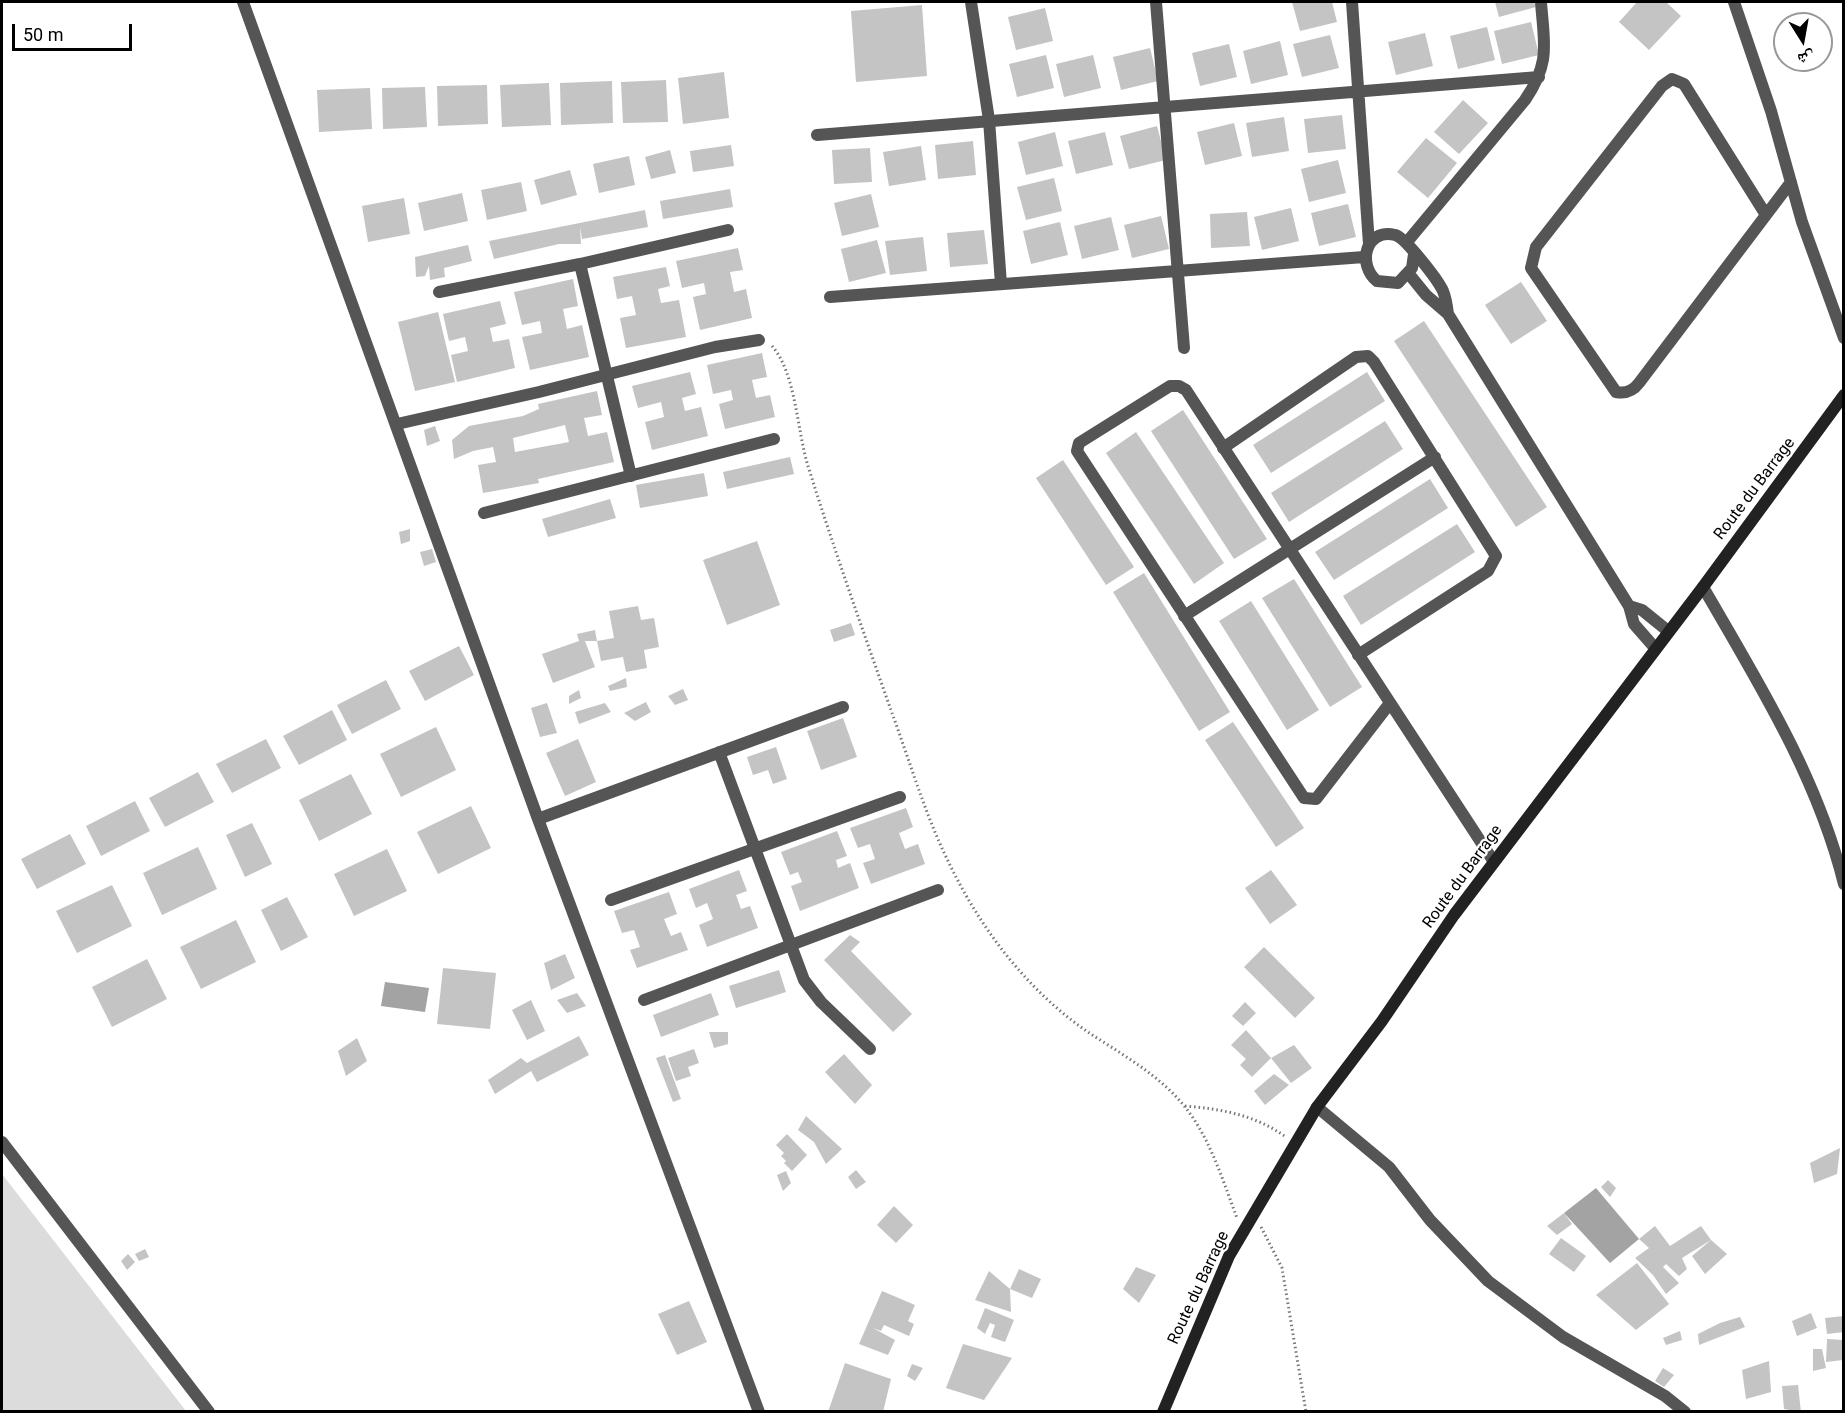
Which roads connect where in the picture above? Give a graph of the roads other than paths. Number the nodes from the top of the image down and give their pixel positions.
1 (243, 2) edge
2 (971, 2) edge
3 (1156, 2) edge
4 (1352, 2) edge
5 (1541, 2) edge
6 (1734, 2) edge
7 (1539, 77) junction
8 (1358, 92) junction
9 (1164, 107) junction
10 (989, 120) junction
11 (817, 135) dead end
12 (1791, 182) junction
13 (1766, 215) junction
14 (728, 230) dead end
15 (1407, 242) junction
16 (1369, 244) junction
17 (1414, 254) junction
18 (1364, 257) junction
19 (580, 264) junction
20 (1178, 271) junction
21 (1409, 274) junction
22 (1001, 284) junction
23 (439, 292) dead end
24 (830, 297) dead end
25 (1448, 314) junction
26 (1844, 338) edge
27 (759, 340) road end
28 (1184, 348) dead end
29 (606, 375) junction
30 (1844, 395) edge
31 (397, 424) junction
32 (774, 440) dead end
33 (1223, 448) junction
34 (1435, 457) junction
35 (631, 476) junction
36 (484, 513) dead end
37 (1289, 550) junction
38 (1703, 587) junction
39 (1629, 606) junction
40 (1184, 616) junction
41 (1668, 631) junction
42 (1655, 648) junction
43 (1358, 655) junction
44 (1390, 703) junction
45 (843, 708) dead end
46 (719, 753) junction
47 (900, 796) dead end
48 (538, 819) junction
49 (755, 849) junction
50 (1494, 862) junction
51 (1844, 884) edge
52 (938, 890) dead end
53 (611, 900) dead end
54 (790, 945) junction
55 (644, 1000) dead end
56 (870, 1049) dead end
57 (1317, 1107) junction
58 (2, 1142) edge
59 (209, 1412) edge
60 (759, 1412) edge
61 (1163, 1412) edge
62 (1685, 1412) edge

1 - 31 street
2 - 10 street
3 - 9 street
4 - 8 street
5 - 7 street
6 - 12 street
7 - 8 street
7 - 15 street
8 - 9 street
8 - 16 street
9 - 10 street
9 - 20 street
10 - 11 street
10 - 22 street
12 - 13 street
12 - 26 street
13 - 13 street
14 - 19 street
15 - 16 street
15 - 17 street
16 - 18 street
17 - 21 street
17 - 25 street
18 - 20 street
18 - 21 street
19 - 23 street
19 - 29 street
20 - 22 street
20 - 28 street
21 - 25 street
22 - 24 street
25 - 39 street
27 - 29 street
29 - 31 street
29 - 35 street
30 - 38 main road, Route du Barrage
31 - 48 street
32 - 35 street
33 - 34 street
33 - 37 street
33 - 40 street
34 - 37 street
34 - 43 street
35 - 36 street
37 - 40 street
37 - 43 street
38 - 41 main road, Route du Barrage
38 - 51 street
39 - 41 street
39 - 42 street
40 - 44 street
41 - 42 main road, Route du Barrage
42 - 50 main road, Route du Barrage
43 - 44 street
44 - 50 street
45 - 46 street
46 - 48 street
46 - 49 street
47 - 49 street
48 - 60 street
49 - 53 street
49 - 54 street
50 - 57 main road, Route du Barrage
52 - 54 street
54 - 55 street
54 - 56 street
57 - 61 main road, Route du Barrage
57 - 62 street
58 - 59 street

